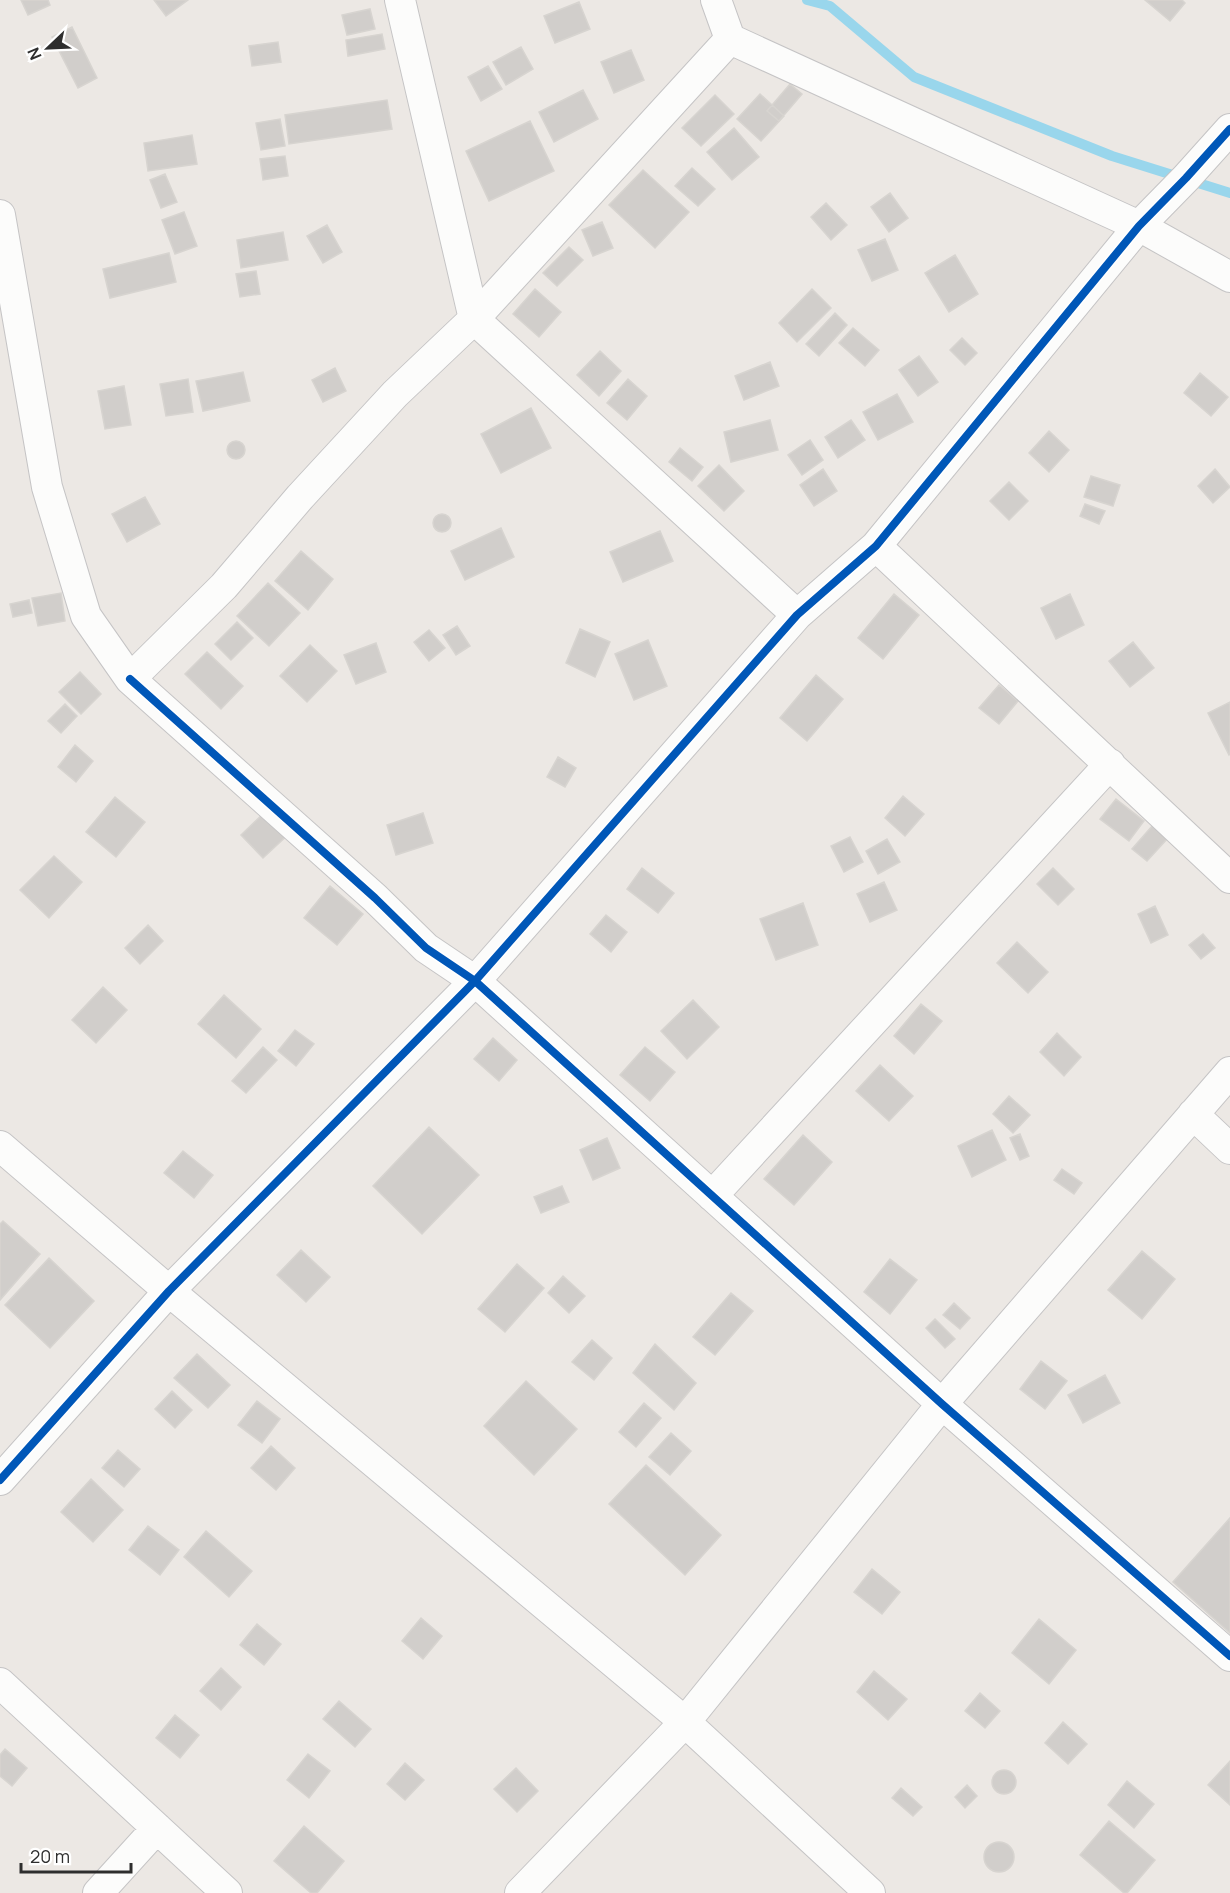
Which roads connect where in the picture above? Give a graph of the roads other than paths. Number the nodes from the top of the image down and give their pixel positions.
1 (400, 0) edge
2 (716, 0) edge
3 (730, 39) junction
4 (1230, 129) edge
5 (0, 215) edge
6 (1139, 226) junction
7 (1230, 277) edge
8 (474, 319) junction
9 (876, 546) junction
10 (797, 615) junction
11 (130, 679) junction
12 (1110, 764) junction
13 (1230, 878) edge
14 (475, 981) junction
15 (1230, 1072) edge
16 (1193, 1114) junction
17 (0, 1146) edge
18 (1230, 1149) edge
19 (712, 1196) junction
20 (169, 1292) junction
21 (942, 1404) junction
22 (0, 1480) edge
23 (1230, 1656) edge
24 (0, 1683) edge
25 (685, 1722) junction
26 (157, 1828) junction
27 (98, 1893) edge
28 (227, 1893) edge
29 (520, 1893) edge
30 (870, 1893) edge

1 - 8 street
2 - 3 street
3 - 6 street
3 - 8 street
4 - 6 street
5 - 11 street
6 - 7 street
6 - 9 street
8 - 10 street
8 - 11 street
9 - 10 street
9 - 12 street
10 - 14 street
11 - 14 street
12 - 13 street
12 - 19 street
14 - 19 street
14 - 20 street
15 - 16 street
16 - 18 street
16 - 21 street
17 - 20 street
19 - 21 street
20 - 22 street
20 - 25 street
21 - 23 street
21 - 25 street
24 - 26 street
25 - 29 street
25 - 30 street
26 - 27 street
26 - 28 street

